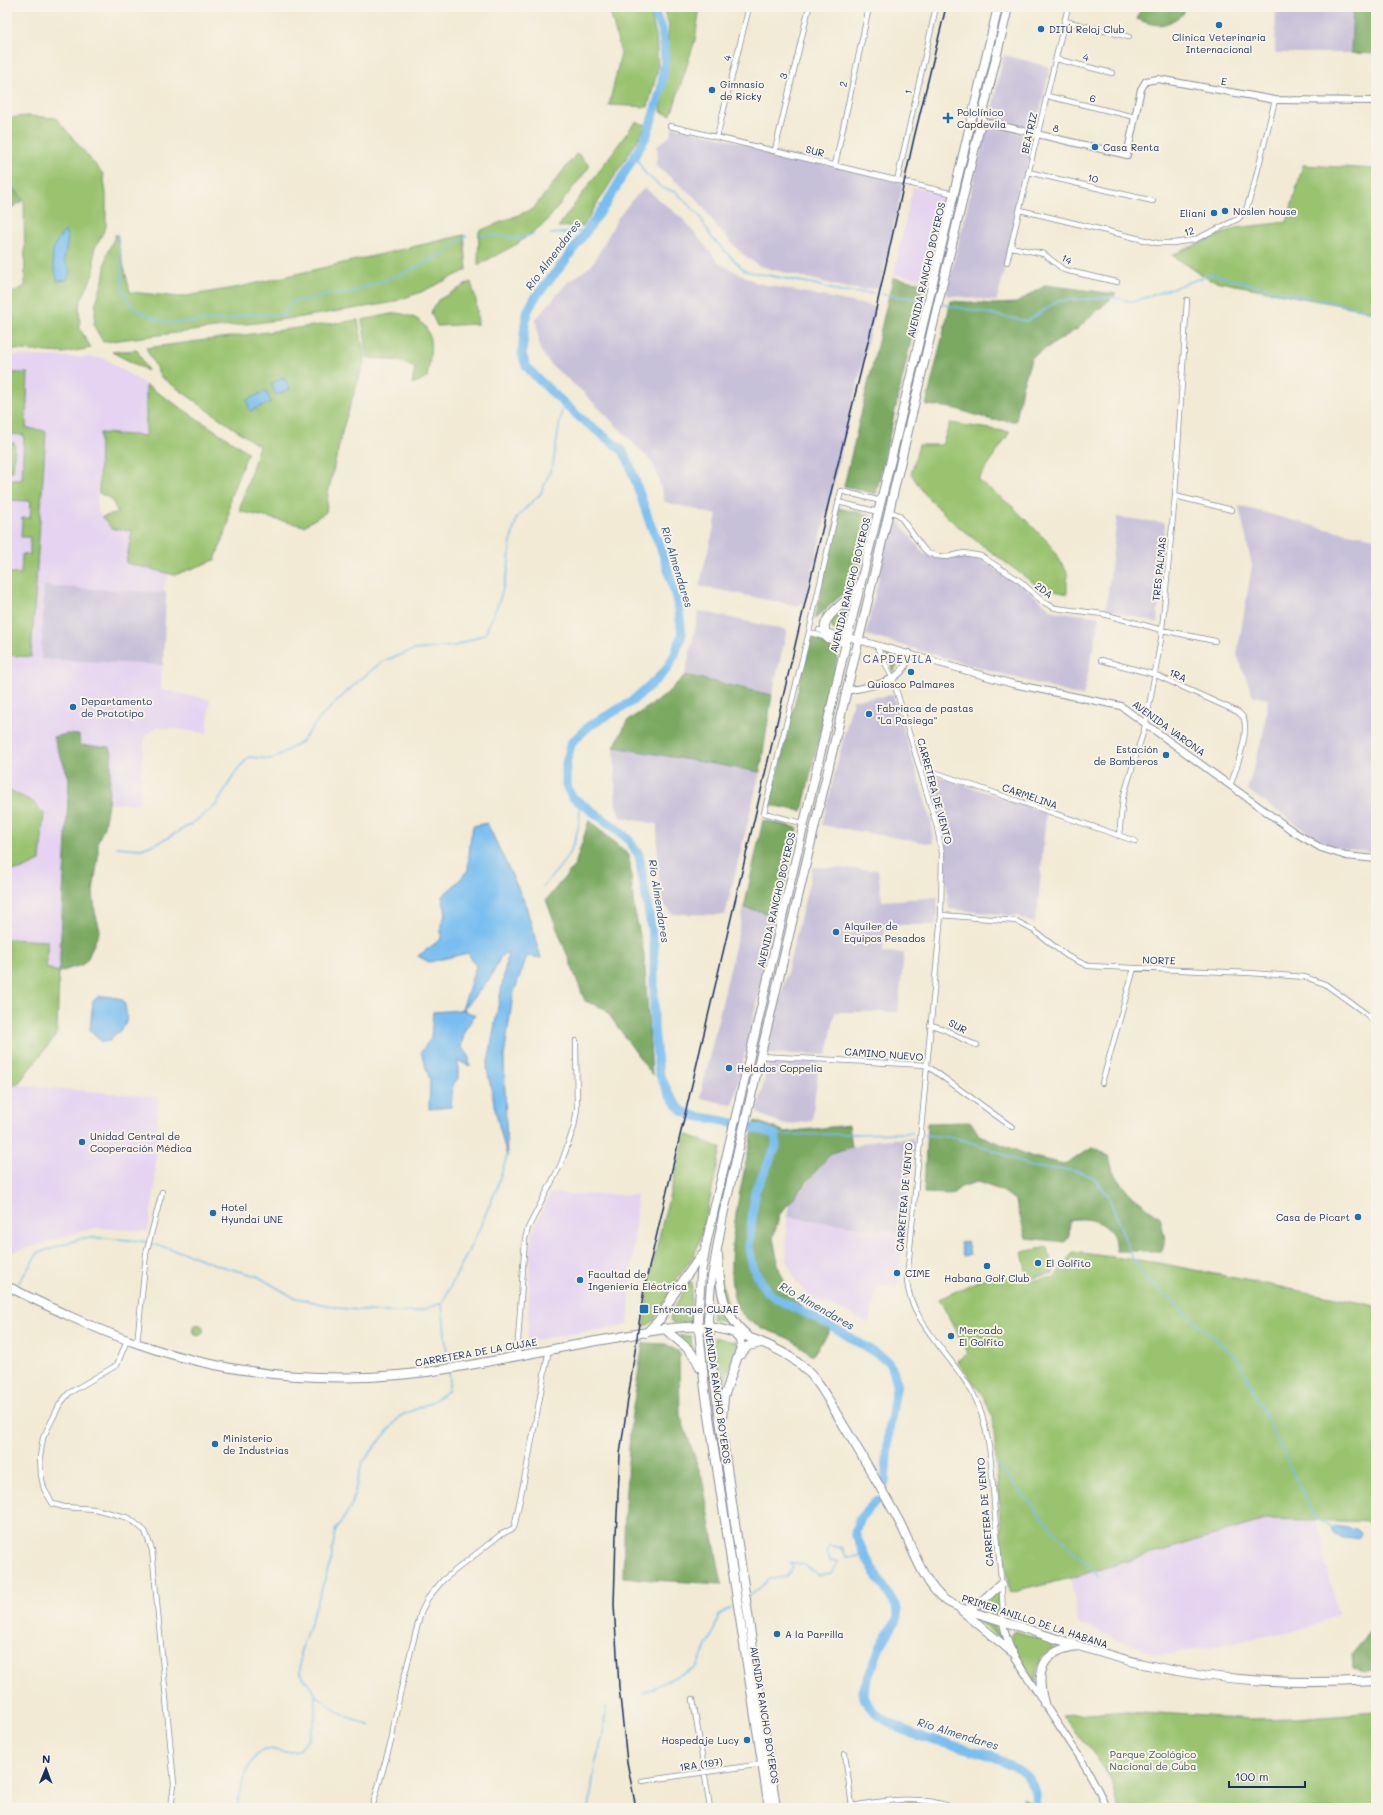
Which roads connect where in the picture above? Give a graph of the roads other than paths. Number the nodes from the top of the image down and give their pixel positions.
1 (749, 7) edge
2 (809, 7) edge
3 (869, 7) edge
4 (936, 7) edge
5 (998, 7) edge
6 (1008, 7) edge
7 (1068, 7) edge
8 (1065, 22) junction
9 (1129, 37) dead end
10 (1056, 59) junction
11 (1112, 73) dead end
12 (1047, 96) junction
13 (1275, 100) junction
14 (1376, 100) edge
15 (1135, 117) junction
16 (981, 121) junction
17 (670, 126) dead end
18 (1037, 134) junction
19 (717, 136) junction
20 (775, 150) junction
21 (1127, 155) joint
22 (835, 165) junction
23 (1028, 172) junction
24 (897, 181) junction
25 (954, 194) junction
26 (1153, 201) dead end
27 (1020, 210) junction
28 (1011, 247) junction
29 (1007, 262) dead end
30 (1116, 282) dead end
31 (1187, 300) dead end
32 (1175, 496) junction
33 (881, 501) junction
34 (838, 502) junction
35 (1232, 510) dead end
36 (890, 511) junction
37 (879, 512) junction
38 (862, 581) junction
39 (1162, 630) junction
40 (824, 631) junction
41 (809, 632) junction
42 (847, 640) junction
43 (858, 640) junction
44 (1214, 641) dead end
45 (876, 644) junction
46 (910, 653) junction
47 (1101, 660) dead end
48 (1156, 675) junction
49 (893, 678) junction
50 (846, 691) junction
51 (1146, 723) junction
52 (919, 767) junction
53 (1230, 786) junction
54 (805, 824) junction
55 (1119, 836) junction
56 (1135, 842) dead end
57 (1376, 859) edge
58 (941, 915) junction
59 (1134, 968) junction
60 (1376, 1023) edge
61 (930, 1025) junction
62 (576, 1041) dead end
63 (977, 1045) dead end
64 (759, 1056) junction
65 (926, 1065) junction
66 (1102, 1083) dead end
67 (747, 1093) junction
68 (1012, 1127) dead end
69 (730, 1163) junction
70 (162, 1192) dead end
71 (707, 1240) junction
72 (717, 1241) junction
73 (7, 1286) edge
74 (663, 1314) junction
75 (698, 1327) junction
76 (708, 1327) junction
77 (666, 1330) junction
78 (734, 1332) junction
79 (646, 1333) junction
80 (751, 1338) junction
81 (126, 1340) junction
82 (763, 1343) junction
83 (137, 1344) junction
84 (549, 1349) junction
85 (517, 1355) junction
86 (737, 1359) junction
87 (705, 1390) junction
88 (722, 1440) junction
89 (1001, 1584) junction
90 (954, 1605) junction
91 (966, 1610) junction
92 (1003, 1621) junction
93 (1079, 1646) junction
94 (1012, 1652) junction
95 (1376, 1680) edge
96 (693, 1699) dead end
97 (1044, 1703) junction
98 (845, 1754) dead end
99 (762, 1764) junction
100 (704, 1773) junction
101 (642, 1781) dead end
102 (852, 1806) junction
103 (884, 1806) edge
104 (171, 1808) edge
105 (372, 1808) edge
106 (710, 1808) edge
107 (769, 1808) edge
108 (776, 1808) edge
109 (840, 1808) edge
110 (954, 1808) edge
111 (1106, 1808) edge

1 - 19 street, 4
2 - 20 street, 3
3 - 22 street, 2
4 - 24 street, 1
5 - 25 highway, AVENIDA RANCHO BOYEROS
6 - 16 highway, AVENIDA RANCHO BOYEROS
7 - 8 street, BEATRIZ
8 - 9 street
8 - 10 street, BEATRIZ
10 - 11 street, 4
10 - 12 street, BEATRIZ
12 - 15 street, 6
12 - 18 street, BEATRIZ
13 - 14 street, E
13 - 15 street, E
13 - 27 street, 12
15 - 21 street, E
16 - 18 street, 8
16 - 36 highway, AVENIDA RANCHO BOYEROS
17 - 19 street, SUR
18 - 21 street, 8
18 - 23 street, BEATRIZ
19 - 20 street, SUR
20 - 22 street, SUR
22 - 24 street, SUR
23 - 26 street, 10
23 - 27 street, BEATRIZ
24 - 25 street, SUR
25 - 33 highway, AVENIDA RANCHO BOYEROS
27 - 28 street, BEATRIZ
28 - 29 street, BEATRIZ
28 - 30 street, 14
31 - 32 street, TRES PALMAS
32 - 35 street
32 - 39 street, TRES PALMAS
33 - 34 street
33 - 37 highway, AVENIDA RANCHO BOYEROS
34 - 37 street
34 - 41 street
36 - 39 street, 2DA
36 - 43 highway, AVENIDA RANCHO BOYEROS
37 - 38 highway, AVENIDA RANCHO BOYEROS
38 - 40 highway
38 - 42 highway, AVENIDA RANCHO BOYEROS
39 - 44 street, 2DA
39 - 48 street, TRES PALMAS
40 - 41 street
40 - 41 street
40 - 42 highway
41 - 54 street
42 - 43 street, AVENIDA VARONA
42 - 54 highway, AVENIDA RANCHO BOYEROS
43 - 45 street, AVENIDA VARONA
43 - 50 highway, AVENIDA RANCHO BOYEROS
45 - 46 street, AVENIDA VARONA
45 - 49 street, CARRETERA DE VENTO
46 - 49 street
46 - 51 street, AVENIDA VARONA
47 - 48 street, 1RA
48 - 51 street, TRES PALMAS
48 - 53 street, 1RA
49 - 50 street
49 - 52 street, CARRETERA DE VENTO
50 - 64 highway, AVENIDA RANCHO BOYEROS
51 - 53 street, AVENIDA VARONA
51 - 55 street, TRES PALMAS
52 - 55 street, CARMELINA
52 - 58 street, CARRETERA DE VENTO
53 - 57 street, AVENIDA VARONA
54 - 67 highway, AVENIDA RANCHO BOYEROS
55 - 56 street, CARMELINA
58 - 59 street, NORTE
58 - 61 street, CARRETERA DE VENTO
59 - 60 street, NORTE
59 - 66 street
61 - 63 street, SUR
61 - 65 street, CARRETERA DE VENTO
62 - 85 street
64 - 65 street, CAMINO NUEVO
64 - 67 highway, AVENIDA RANCHO BOYEROS
65 - 68 street, CAMINO NUEVO
65 - 89 street, CARRETERA DE VENTO
67 - 69 highway, AVENIDA RANCHO BOYEROS
69 - 71 highway, AVENIDA RANCHO BOYEROS
69 - 72 highway, AVENIDA RANCHO BOYEROS
70 - 83 street
71 - 74 highway
71 - 75 highway, AVENIDA RANCHO BOYEROS
72 - 76 highway, AVENIDA RANCHO BOYEROS
72 - 80 highway
73 - 81 highway, CARRETERA DE LA CUJAE
74 - 77 highway
74 - 79 highway
75 - 76 highway, CARRETERA DE LA CUJAE
75 - 77 highway, CARRETERA DE LA CUJAE
75 - 87 highway, AVENIDA RANCHO BOYEROS
76 - 78 highway, PRIMER ANILLO DE LA HABANA
76 - 88 highway, AVENIDA RANCHO BOYEROS
77 - 79 highway, CARRETERA DE LA CUJAE
77 - 87 highway
78 - 80 highway, PRIMER ANILLO DE LA HABANA
78 - 86 highway
79 - 84 highway, CARRETERA DE LA CUJAE
80 - 82 highway, PRIMER ANILLO DE LA HABANA
81 - 83 highway, CARRETERA DE LA CUJAE
81 - 104 street
82 - 86 highway
82 - 90 highway, PRIMER ANILLO DE LA HABANA
83 - 85 highway, CARRETERA DE LA CUJAE
84 - 85 highway, CARRETERA DE LA CUJAE
84 - 105 street
86 - 88 highway
87 - 99 highway, AVENIDA RANCHO BOYEROS
88 - 108 highway, AVENIDA RANCHO BOYEROS
89 - 91 highway
89 - 92 street, CARRETERA DE VENTO
90 - 91 highway, PRIMER ANILLO DE LA HABANA
90 - 94 highway
91 - 92 highway, PRIMER ANILLO DE LA HABANA
92 - 93 highway, PRIMER ANILLO DE LA HABANA
92 - 94 street, CARRETERA DE VENTO
93 - 95 highway, PRIMER ANILLO DE LA HABANA
93 - 97 highway
94 - 97 street, CARRETERA DE VENTO
96 - 100 street
97 - 111 street, CARRETERA DE VENTO
98 - 102 street
99 - 100 street, 1RA (197)
99 - 107 highway, AVENIDA RANCHO BOYEROS
100 - 101 street, 1RA (197)
100 - 106 street
102 - 103 street
102 - 109 street
103 - 110 street

